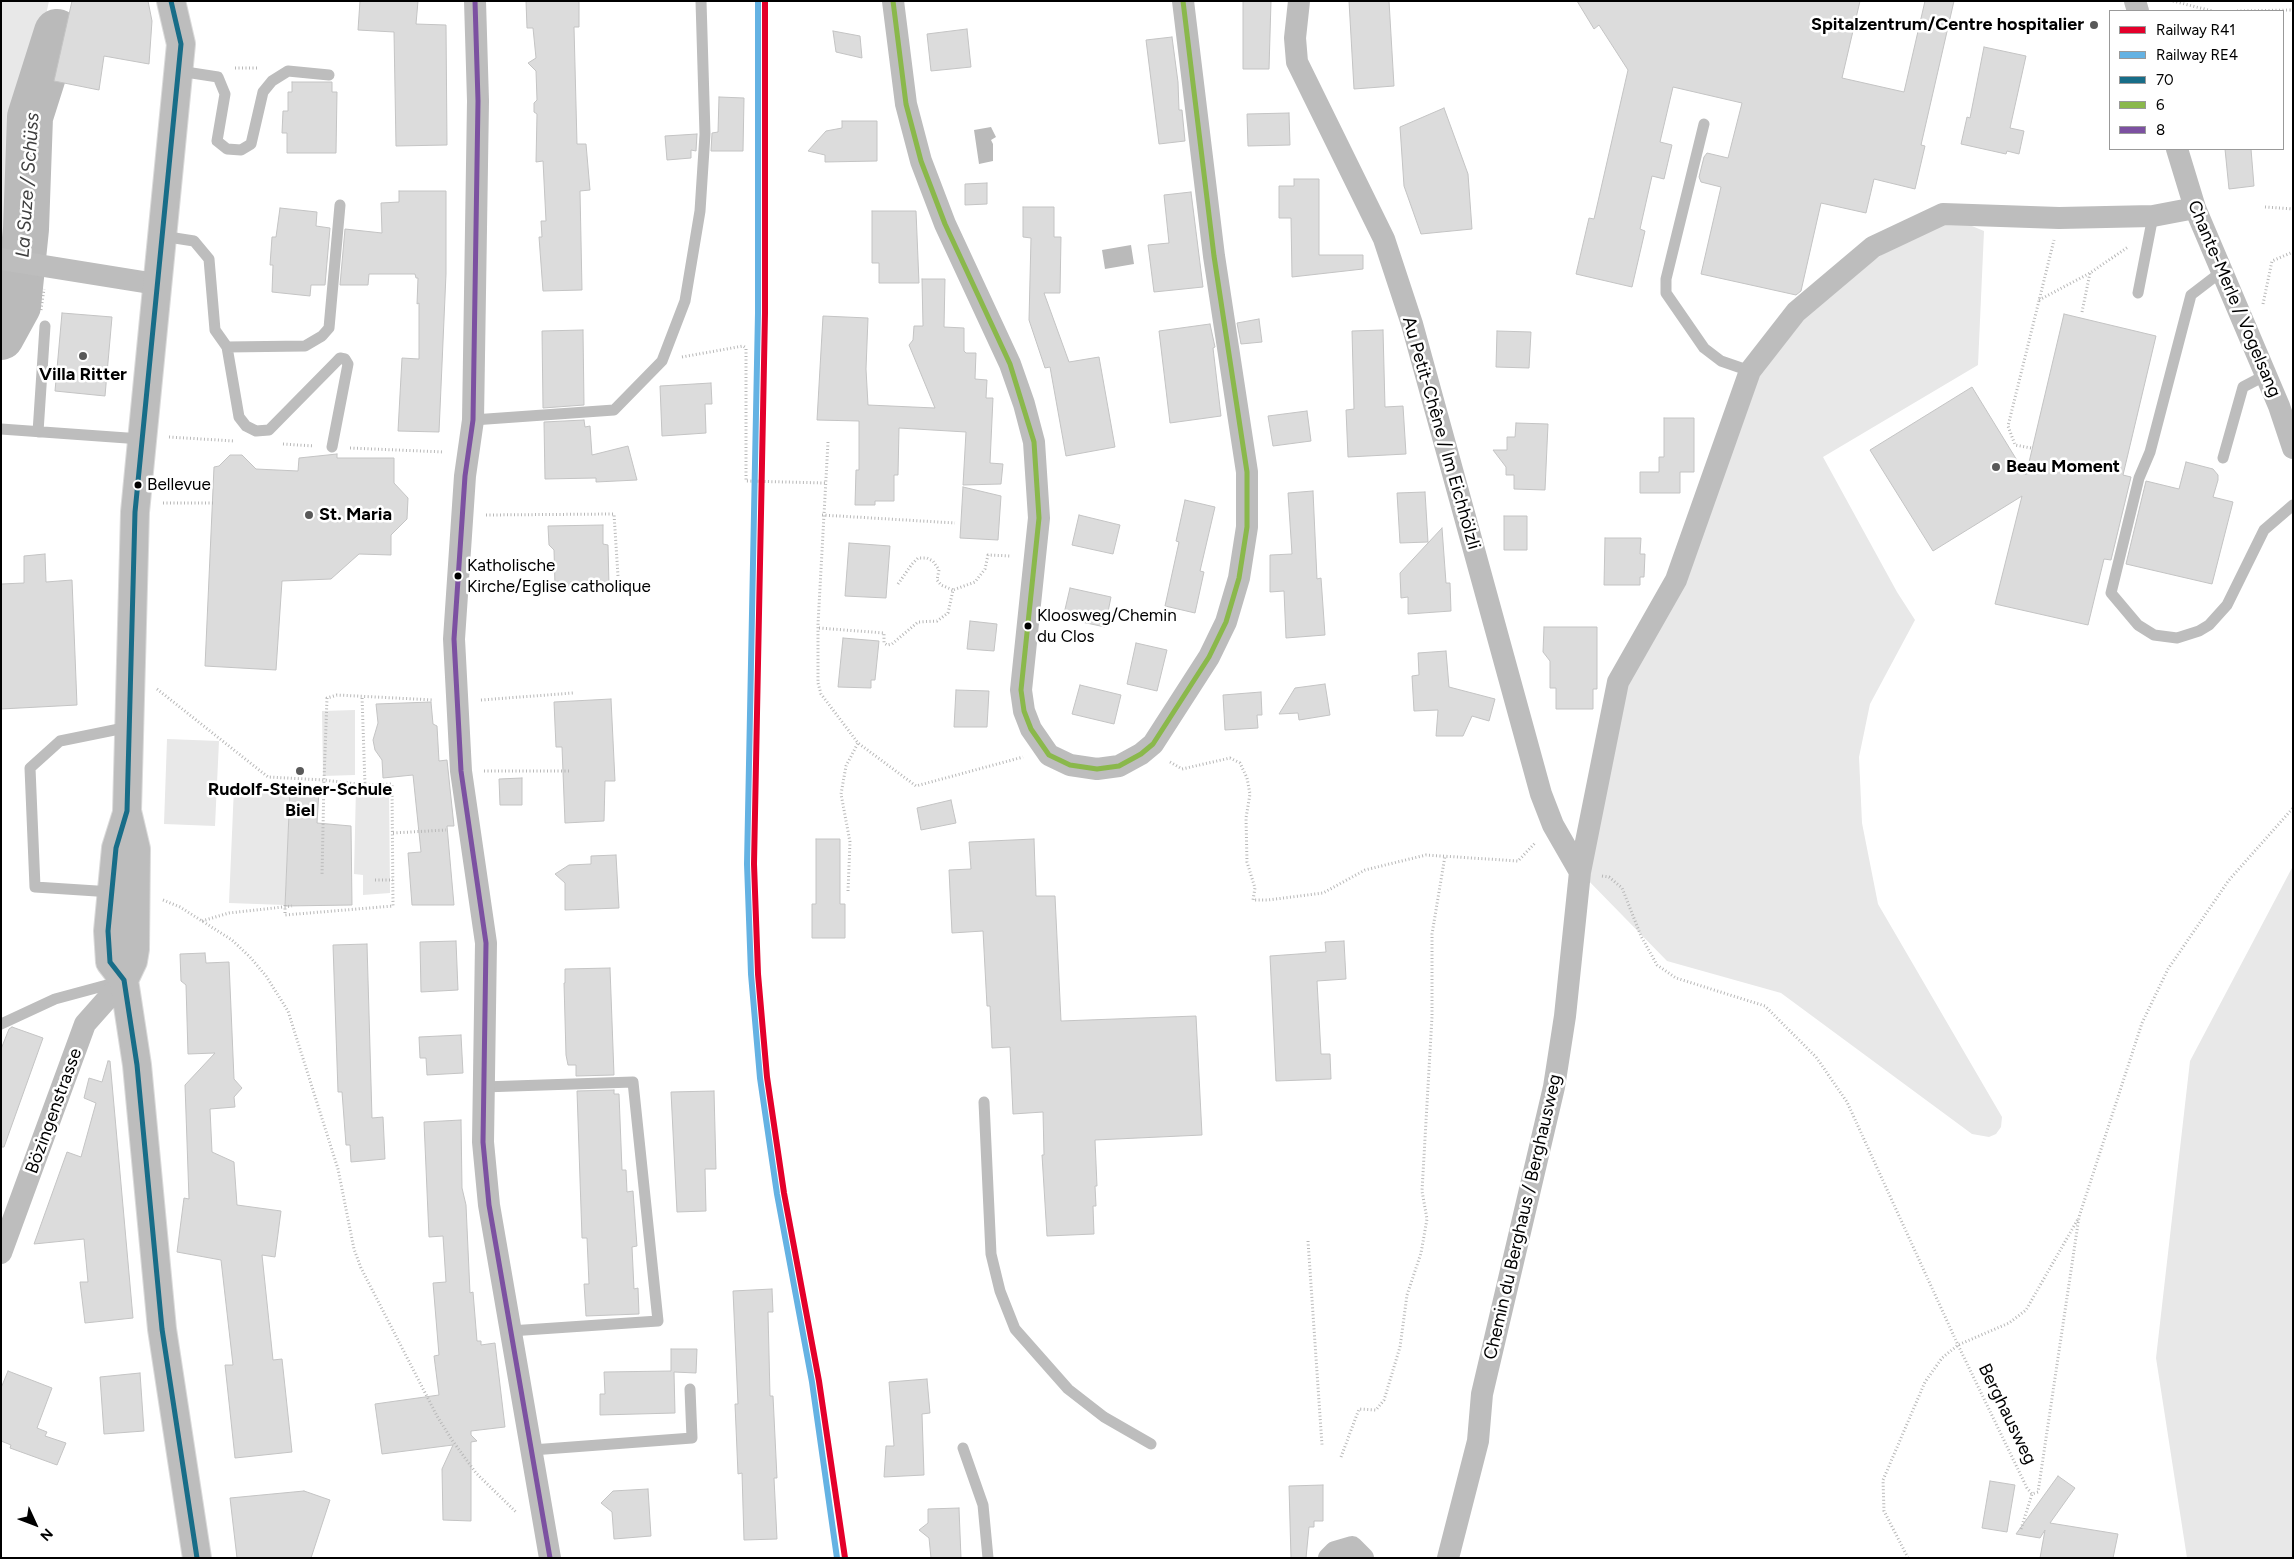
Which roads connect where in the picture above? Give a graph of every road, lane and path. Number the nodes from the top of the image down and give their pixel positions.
1 (171, 1) edge
2 (475, 1) edge
3 (702, 1) edge
4 (893, 1) edge
5 (1183, 1) edge
6 (1299, 1) edge
7 (2173, 1) edge
8 (2208, 10) edge
9 (179, 71) junction
10 (288, 72) junction
11 (329, 75) dead end
12 (218, 77) junction
13 (1704, 124) dead end
14 (2177, 150) edge
15 (340, 205) dead end
16 (2266, 206) dead end
17 (2194, 208) junction
18 (2293, 209) edge
19 (2060, 218) junction
20 (2152, 224) junction
21 (162, 236) junction
22 (2293, 252) edge
23 (19, 262) edge
24 (2090, 272) junction
25 (2221, 272) junction
26 (156, 284) junction
27 (2138, 293) dead end
28 (2039, 300) junction
29 (2262, 310) dead end
30 (2082, 312) dead end
31 (45, 326) dead end
32 (227, 346) junction
33 (662, 361) junction
34 (1750, 371) junction
35 (2266, 375) junction
36 (472, 420) junction
37 (1, 429) edge
38 (38, 432) junction
39 (141, 439) junction
40 (828, 442) dead end
41 (332, 447) dead end
42 (2031, 448) dead end
43 (2293, 448) edge
44 (2223, 458) dead end
45 (825, 482) junction
46 (163, 503) dead end
47 (215, 503) dead end
48 (2293, 505) edge
49 (463, 515) junction
50 (822, 515) junction
51 (955, 523) dead end
52 (1034, 558) junction
53 (618, 576) dead end
54 (898, 584) dead end
55 (953, 590) junction
56 (818, 628) junction
57 (160, 690) dead end
58 (573, 693) dead end
59 (362, 696) junction
60 (436, 700) dead end
61 (458, 702) junction
62 (129, 727) junction
63 (858, 743) junction
64 (1153, 744) junction
65 (1019, 760) dead end
66 (461, 771) junction
67 (571, 771) dead end
68 (324, 780) junction
69 (365, 785) junction
70 (2293, 808) edge
71 (127, 811) junction
72 (448, 830) dead end
73 (393, 833) junction
74 (1445, 856) junction
75 (1518, 861) dead end
76 (1580, 872) junction
77 (322, 876) dead end
78 (376, 880) dead end
79 (393, 880) junction
80 (848, 891) dead end
81 (112, 892) junction
82 (162, 900) dead end
83 (285, 905) junction
84 (292, 906) dead end
85 (202, 921) junction
86 (124, 980) junction
87 (1, 1024) edge
88 (483, 1086) junction
89 (984, 1102) dead end
90 (2079, 1216) junction
91 (1308, 1240) dead end
92 (1, 1253) edge
93 (510, 1331) junction
94 (1958, 1345) junction
95 (690, 1389) dead end
96 (1151, 1444) dead end
97 (1322, 1445) dead end
98 (962, 1448) dead end
99 (532, 1450) junction
100 (1341, 1457) dead end
101 (2032, 1494) junction
102 (2021, 1529) dead end
103 (546, 1535) junction
104 (197, 1558) edge
105 (550, 1558) edge
106 (988, 1558) edge
107 (1329, 1558) edge
108 (1363, 1558) edge
109 (1448, 1558) edge
110 (1908, 1558) edge

1 - 9 main road
2 - 36 street
3 - 33 lane
4 - 52 street
5 - 64 street
6 - 76 street, Au Petit-Chêne / Im Eichhölzli
7 - 8 path
9 - 12 lane
9 - 21 main road
10 - 11 lane
10 - 12 path
10 - 12 lane
13 - 34 lane
14 - 17 street, Chante-Merle / Vogelsang
15 - 32 lane
16 - 18 path
17 - 20 street, Chemin du Berghaus / Berghausweg
17 - 25 street, Chante-Merle / Vogelsang
19 - 20 street, Chemin du Berghaus / Berghausweg
19 - 28 path
19 - 34 street, Chemin du Berghaus / Berghausweg
20 - 24 path
20 - 27 lane
21 - 26 main road
21 - 32 lane
22 - 29 path
23 - 26 street
24 - 28 path
24 - 30 path
25 - 35 street, Chante-Merle / Vogelsang
25 - 48 lane
26 - 39 main road
28 - 42 path
31 - 38 lane
32 - 41 lane
33 - 36 lane
33 - 45 path
34 - 76 street, Chemin du Berghaus / Berghausweg
35 - 43 street, Chante-Merle / Vogelsang
35 - 44 lane
36 - 49 street
37 - 38 lane
38 - 39 lane
39 - 62 main road
40 - 45 path
45 - 50 path
46 - 47 path
49 - 53 path
49 - 61 street
50 - 51 path
50 - 56 path
52 - 55 path
52 - 64 street
54 - 55 path
55 - 56 path
56 - 63 path
57 - 68 path
58 - 61 path
59 - 60 path
59 - 68 path
59 - 69 path
61 - 66 street
62 - 71 main road
62 - 81 lane
63 - 65 path
63 - 80 path
64 - 74 path
66 - 67 path
66 - 88 street
68 - 69 path
68 - 77 path
69 - 73 path
70 - 90 path
71 - 81 main road
71 - 86 main road
72 - 73 path
73 - 79 path
74 - 75 path
74 - 100 path
76 - 94 path
76 - 109 street, Chemin du Berghaus / Berghausweg
78 - 79 path
79 - 83 path
81 - 86 main road
82 - 85 path
83 - 84 path
83 - 85 path
85 - 103 path
86 - 87 lane
86 - 92 street, Bözingenstrasse
86 - 104 main road
88 - 93 street
88 - 93 lane
89 - 96 lane
90 - 94 path
90 - 101 path
91 - 97 path
93 - 99 street
94 - 101 path, Berghausweg
94 - 110 path
95 - 99 lane
98 - 106 lane
99 - 103 street
101 - 102 path
103 - 105 street
107 - 108 street

